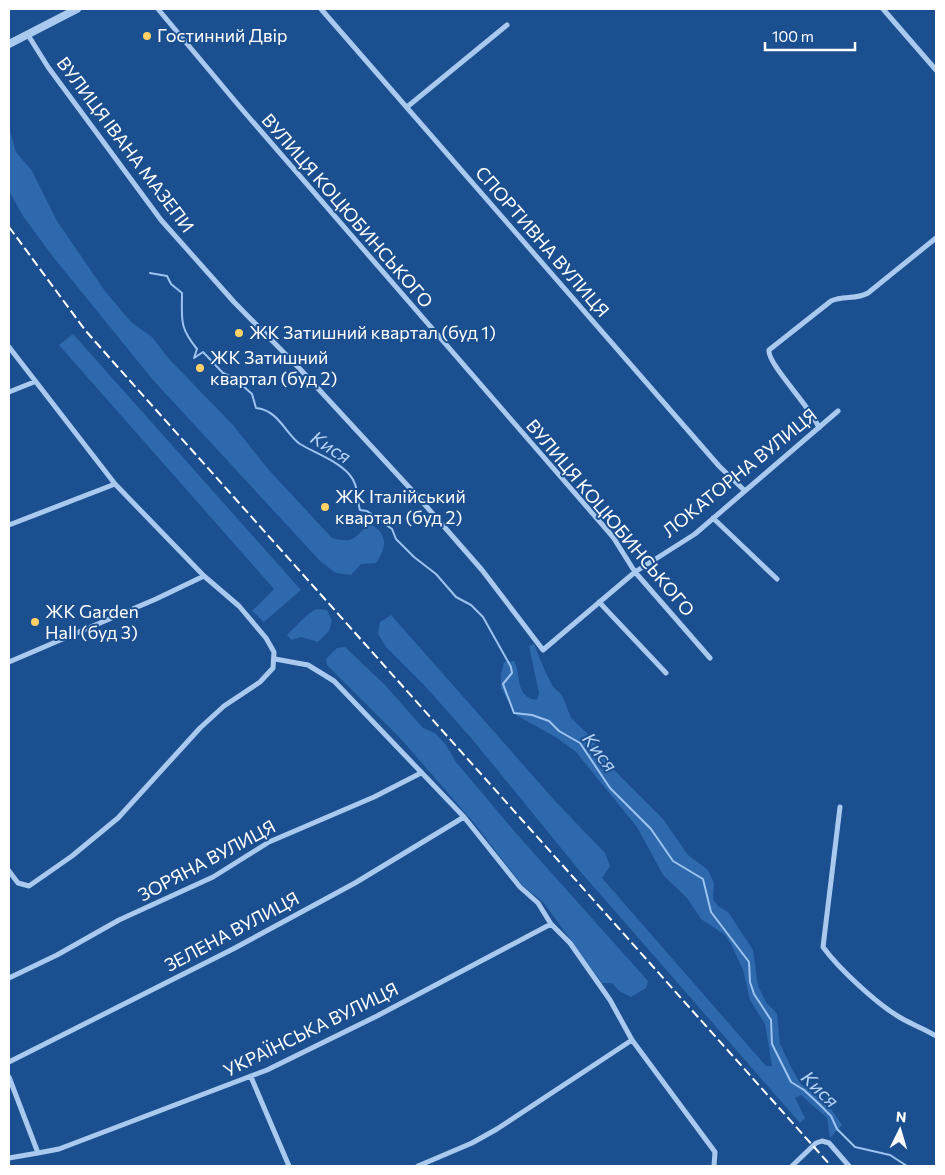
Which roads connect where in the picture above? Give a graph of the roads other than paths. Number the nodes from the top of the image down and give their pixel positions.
1 (77, 9) edge
2 (158, 9) edge
3 (321, 9) edge
4 (882, 9) edge
5 (507, 25) dead end
6 (28, 35) junction
7 (9, 44) edge
8 (936, 70) edge
9 (407, 107) junction
10 (936, 238) edge
11 (9, 347) edge
12 (34, 382) junction
13 (9, 392) edge
14 (838, 411) dead end
15 (819, 428) junction
16 (115, 484) junction
17 (745, 491) junction
18 (713, 518) junction
19 (9, 525) edge
20 (635, 572) junction
21 (204, 576) junction
22 (778, 579) dead end
23 (599, 602) junction
24 (543, 650) joint
25 (710, 658) dead end
26 (275, 659) junction
27 (9, 662) edge
28 (666, 673) dead end
29 (421, 773) junction
30 (840, 806) dead end
31 (464, 818) junction
32 (9, 871) edge
33 (551, 924) junction
34 (9, 978) edge
35 (936, 1036) edge
36 (632, 1040) junction
37 (9, 1062) edge
38 (9, 1077) edge
39 (251, 1077) junction
40 (38, 1153) junction
41 (9, 1158) edge
42 (289, 1166) edge
43 (418, 1166) edge
44 (714, 1166) edge
45 (792, 1166) edge
46 (848, 1166) edge

1 - 6 street
2 - 20 street, ВУЛИЦЯ КОЦЮБИНСЬКОГО
3 - 9 street, СПОРТИВНА ВУЛИЦЯ
4 - 8 street
5 - 9 street
6 - 7 street
6 - 24 street, ВУЛИЦЯ ІВАНА МАЗЕПИ
9 - 17 street, СПОРТИВНА ВУЛИЦЯ
10 - 15 street
11 - 12 street
12 - 13 street
12 - 16 street
14 - 15 street, ЛОКАТОРНА ВУЛИЦЯ
15 - 17 street, ЛОКАТОРНА ВУЛИЦЯ
16 - 19 street
16 - 21 street
17 - 18 street, ЛОКАТОРНА ВУЛИЦЯ
18 - 20 street, ЛОКАТОРНА ВУЛИЦЯ
18 - 22 street
20 - 23 street, ЛОКАТОРНА ВУЛИЦЯ
20 - 25 street, ВУЛИЦЯ КОЦЮБИНСЬКОГО
21 - 26 street
21 - 27 street
23 - 24 street, ЛОКАТОРНА ВУЛИЦЯ
23 - 28 street
26 - 29 street
26 - 32 street
29 - 31 street
29 - 34 street, ЗОРЯНА ВУЛИЦЯ
30 - 35 street
31 - 33 street
31 - 37 street, ЗЕЛЕНА ВУЛИЦЯ
33 - 36 street
33 - 39 street, УКРАЇНСЬКА ВУЛИЦЯ
36 - 43 street
36 - 44 street
38 - 40 street
39 - 40 street, УКРАЇНСЬКА ВУЛИЦЯ
39 - 42 street
40 - 41 street, УКРАЇНСЬКА ВУЛИЦЯ
45 - 46 street

